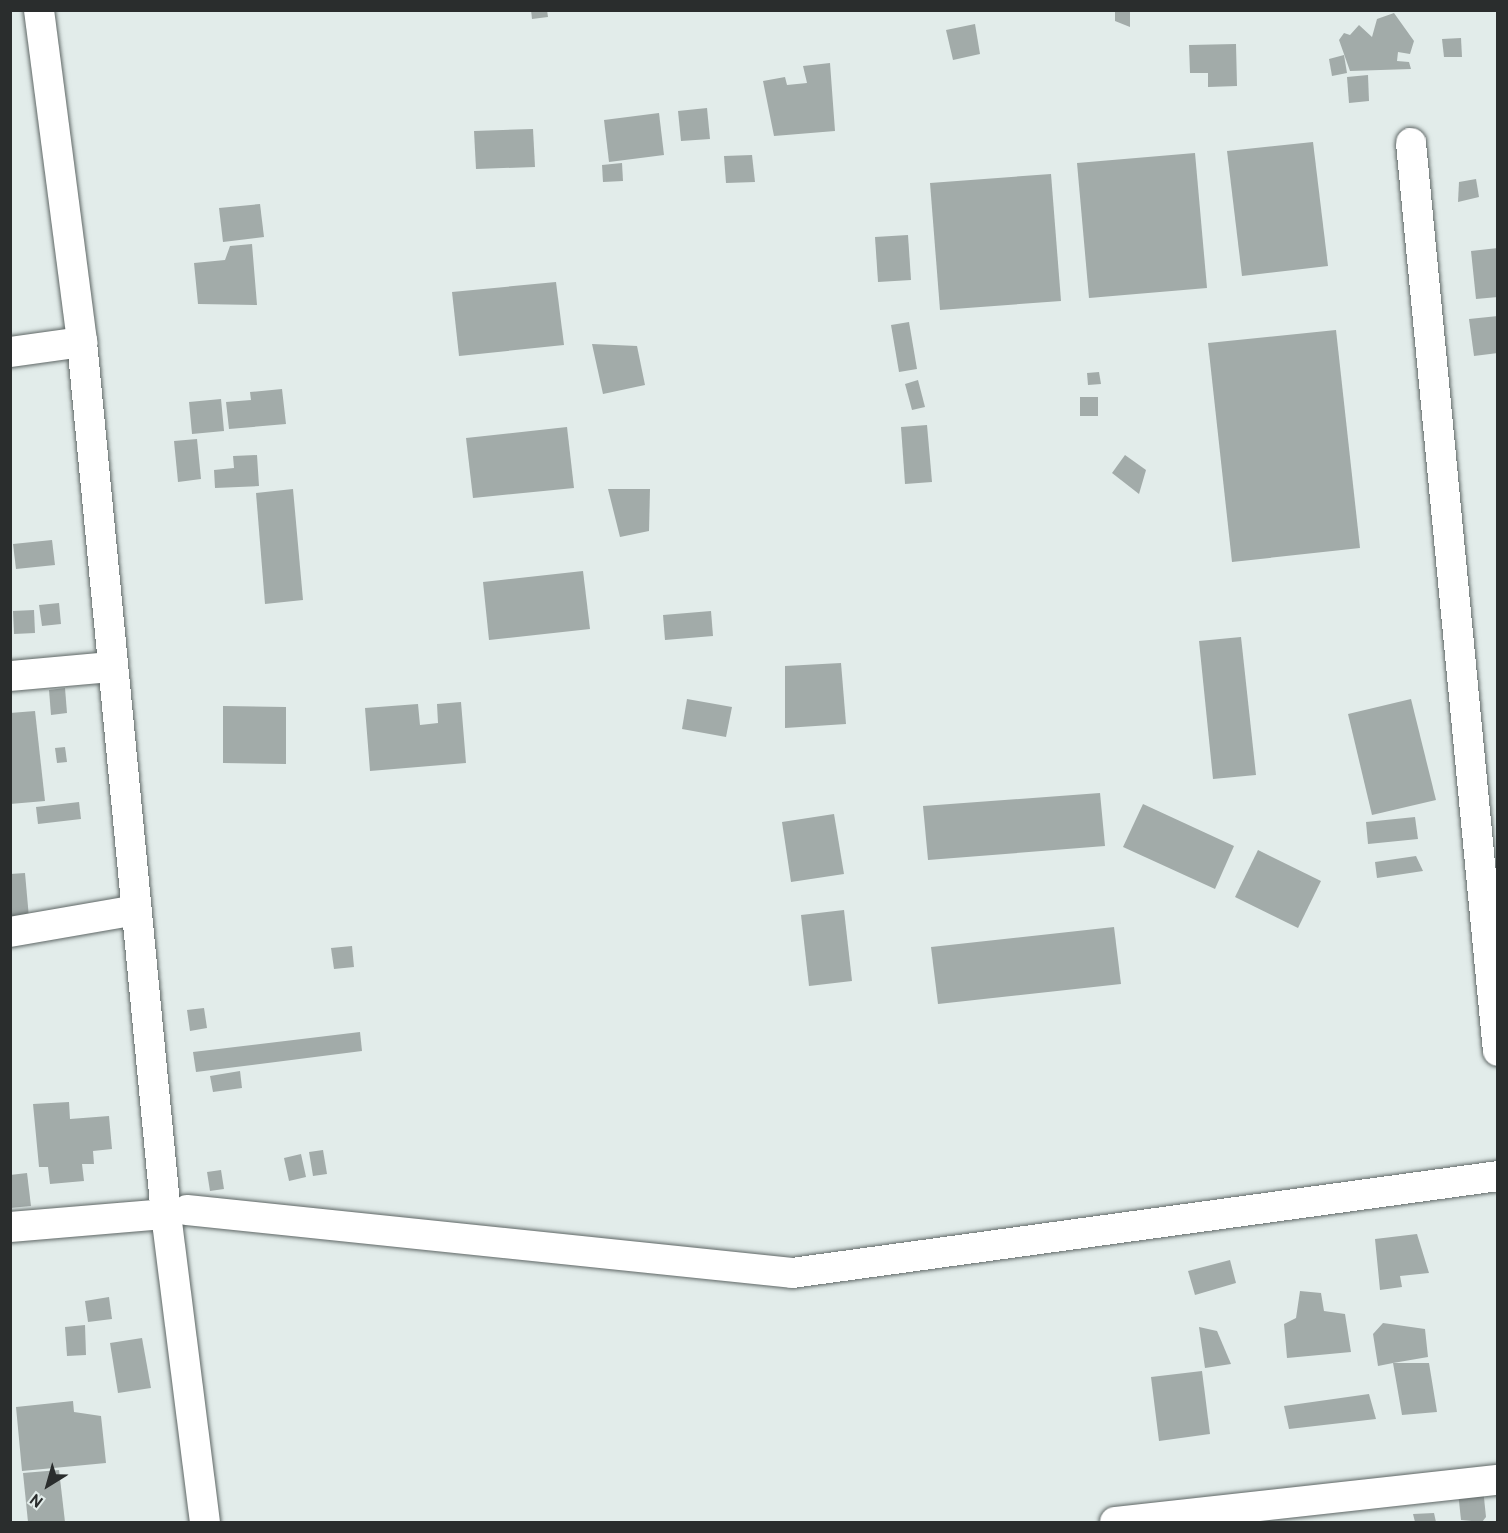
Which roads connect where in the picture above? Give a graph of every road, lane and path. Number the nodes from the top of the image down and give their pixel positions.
1 (39, 10) edge
2 (1411, 143) dead end
3 (82, 342) junction
4 (10, 352) edge
5 (110, 667) junction
6 (10, 676) edge
7 (136, 910) junction
8 (10, 932) edge
9 (1497, 1051) edge
10 (1497, 1176) edge
11 (176, 1212) junction
12 (10, 1227) edge
13 (1497, 1480) edge
14 (205, 1522) edge
15 (1115, 1522) edge

1 - 3 street
2 - 9 street
3 - 4 street
3 - 5 street
5 - 6 street
5 - 7 street
7 - 8 street
7 - 11 street
10 - 11 street
11 - 12 street
11 - 14 street
13 - 15 street

